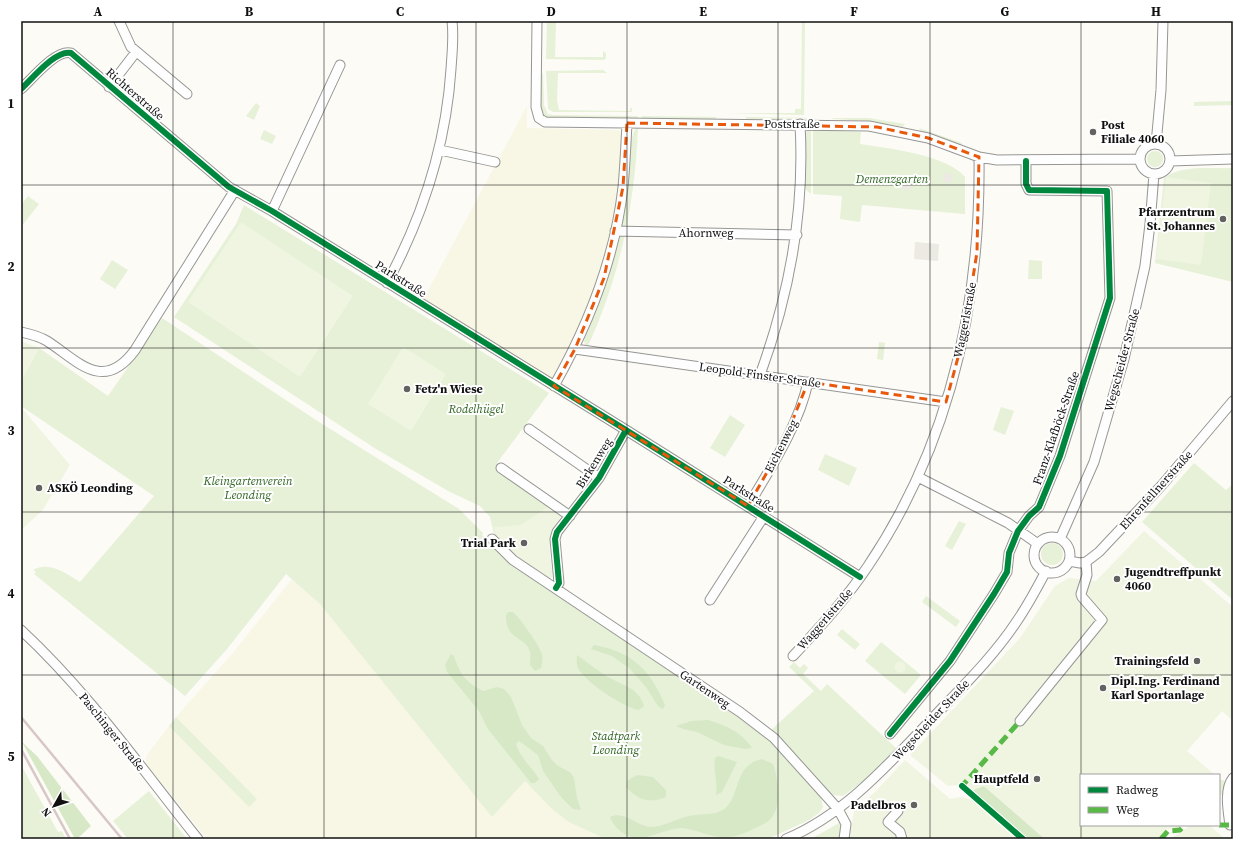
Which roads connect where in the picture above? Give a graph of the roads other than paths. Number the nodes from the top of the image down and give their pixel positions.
1 (119, 21) edge
2 (452, 21) edge
3 (537, 21) edge
4 (1163, 21) edge
5 (136, 52) junction
6 (340, 65) dead end
7 (109, 87) junction
8 (21, 89) edge
9 (187, 94) dead end
10 (627, 123) junction
11 (800, 124) junction
12 (1156, 144) junction
13 (440, 150) junction
14 (979, 157) junction
15 (1139, 159) junction
16 (1233, 159) edge
17 (1026, 161) junction
18 (1170, 161) junction
19 (495, 162) dead end
20 (1154, 174) junction
21 (235, 190) junction
22 (272, 211) junction
23 (615, 231) junction
24 (797, 235) junction
25 (387, 283) junction
26 (21, 332) edge
27 (575, 349) junction
28 (760, 375) junction
29 (808, 382) junction
30 (554, 386) junction
31 (1233, 401) edge
32 (946, 402) junction
33 (528, 429) dead end
34 (626, 430) junction
35 (501, 468) dead end
36 (918, 477) junction
37 (599, 478) junction
38 (748, 506) junction
39 (570, 516) junction
40 (764, 516) junction
41 (1018, 531) junction
42 (492, 539) dead end
43 (1060, 539) junction
44 (1038, 544) junction
45 (1069, 561) junction
46 (1086, 562) junction
47 (1046, 571) junction
48 (860, 577) junction
49 (556, 588) junction
50 (710, 600) dead end
51 (21, 630) edge
52 (793, 656) dead end
53 (1020, 721) dead end
54 (890, 734) dead end
55 (1233, 778) edge
56 (838, 809) junction
57 (898, 811) dead end
58 (1230, 825) dead end
59 (198, 839) edge
60 (786, 839) edge
61 (844, 839) edge
62 (902, 839) edge

1 - 5 street
2 - 13 street
3 - 10 street, Poststraße
4 - 12 street
5 - 7 street
5 - 9 street
6 - 22 street
7 - 8 street, Richterstraße
7 - 21 street, Richterstraße
10 - 11 street, Poststraße
10 - 23 street
11 - 14 street, Poststraße
11 - 24 street
12 - 15 street
12 - 18 street
13 - 19 street
13 - 25 street
14 - 17 street, Poststraße
14 - 32 street, Waggerlstraße
15 - 17 street, Poststraße
15 - 20 street
16 - 18 street
17 - 41 street, Franz-Klafböck-Straße
18 - 20 street
20 - 43 street, Wegscheider Straße
21 - 22 street, Parkstraße
21 - 26 street
22 - 25 street, Parkstraße
23 - 24 street, Ahornweg
23 - 27 street
24 - 28 street
25 - 30 street, Parkstraße
27 - 28 street, Leopold-Finster-Straße
27 - 30 street
28 - 29 street, Leopold-Finster-Straße
29 - 32 street, Leopold-Finster-Straße
29 - 38 street, Eichenweg
30 - 34 street, Birkenweg
31 - 46 street, Ehrenfellnerstraße
32 - 36 street, Waggerlstraße
33 - 37 street, Birkenweg
34 - 37 street, Birkenweg
34 - 38 street, Parkstraße
35 - 39 street
36 - 41 street
36 - 48 street, Waggerlstraße
37 - 39 street, Birkenweg
38 - 40 street, Parkstraße
39 - 49 street
40 - 48 street, Parkstraße
40 - 50 street, Parkstraße
41 - 44 street
41 - 54 street, Franz-Klafböck-Straße
42 - 49 street, Gartenweg
43 - 44 street
43 - 45 street
44 - 47 street
45 - 46 street
45 - 47 street
46 - 53 street
47 - 56 street, Wegscheider Straße
48 - 52 street, Waggerlstraße
49 - 56 street, Gartenweg
51 - 59 street, Paschinger Straße
55 - 58 street
56 - 60 street, Wegscheider Straße
56 - 61 street, Gartenweg
57 - 62 street

